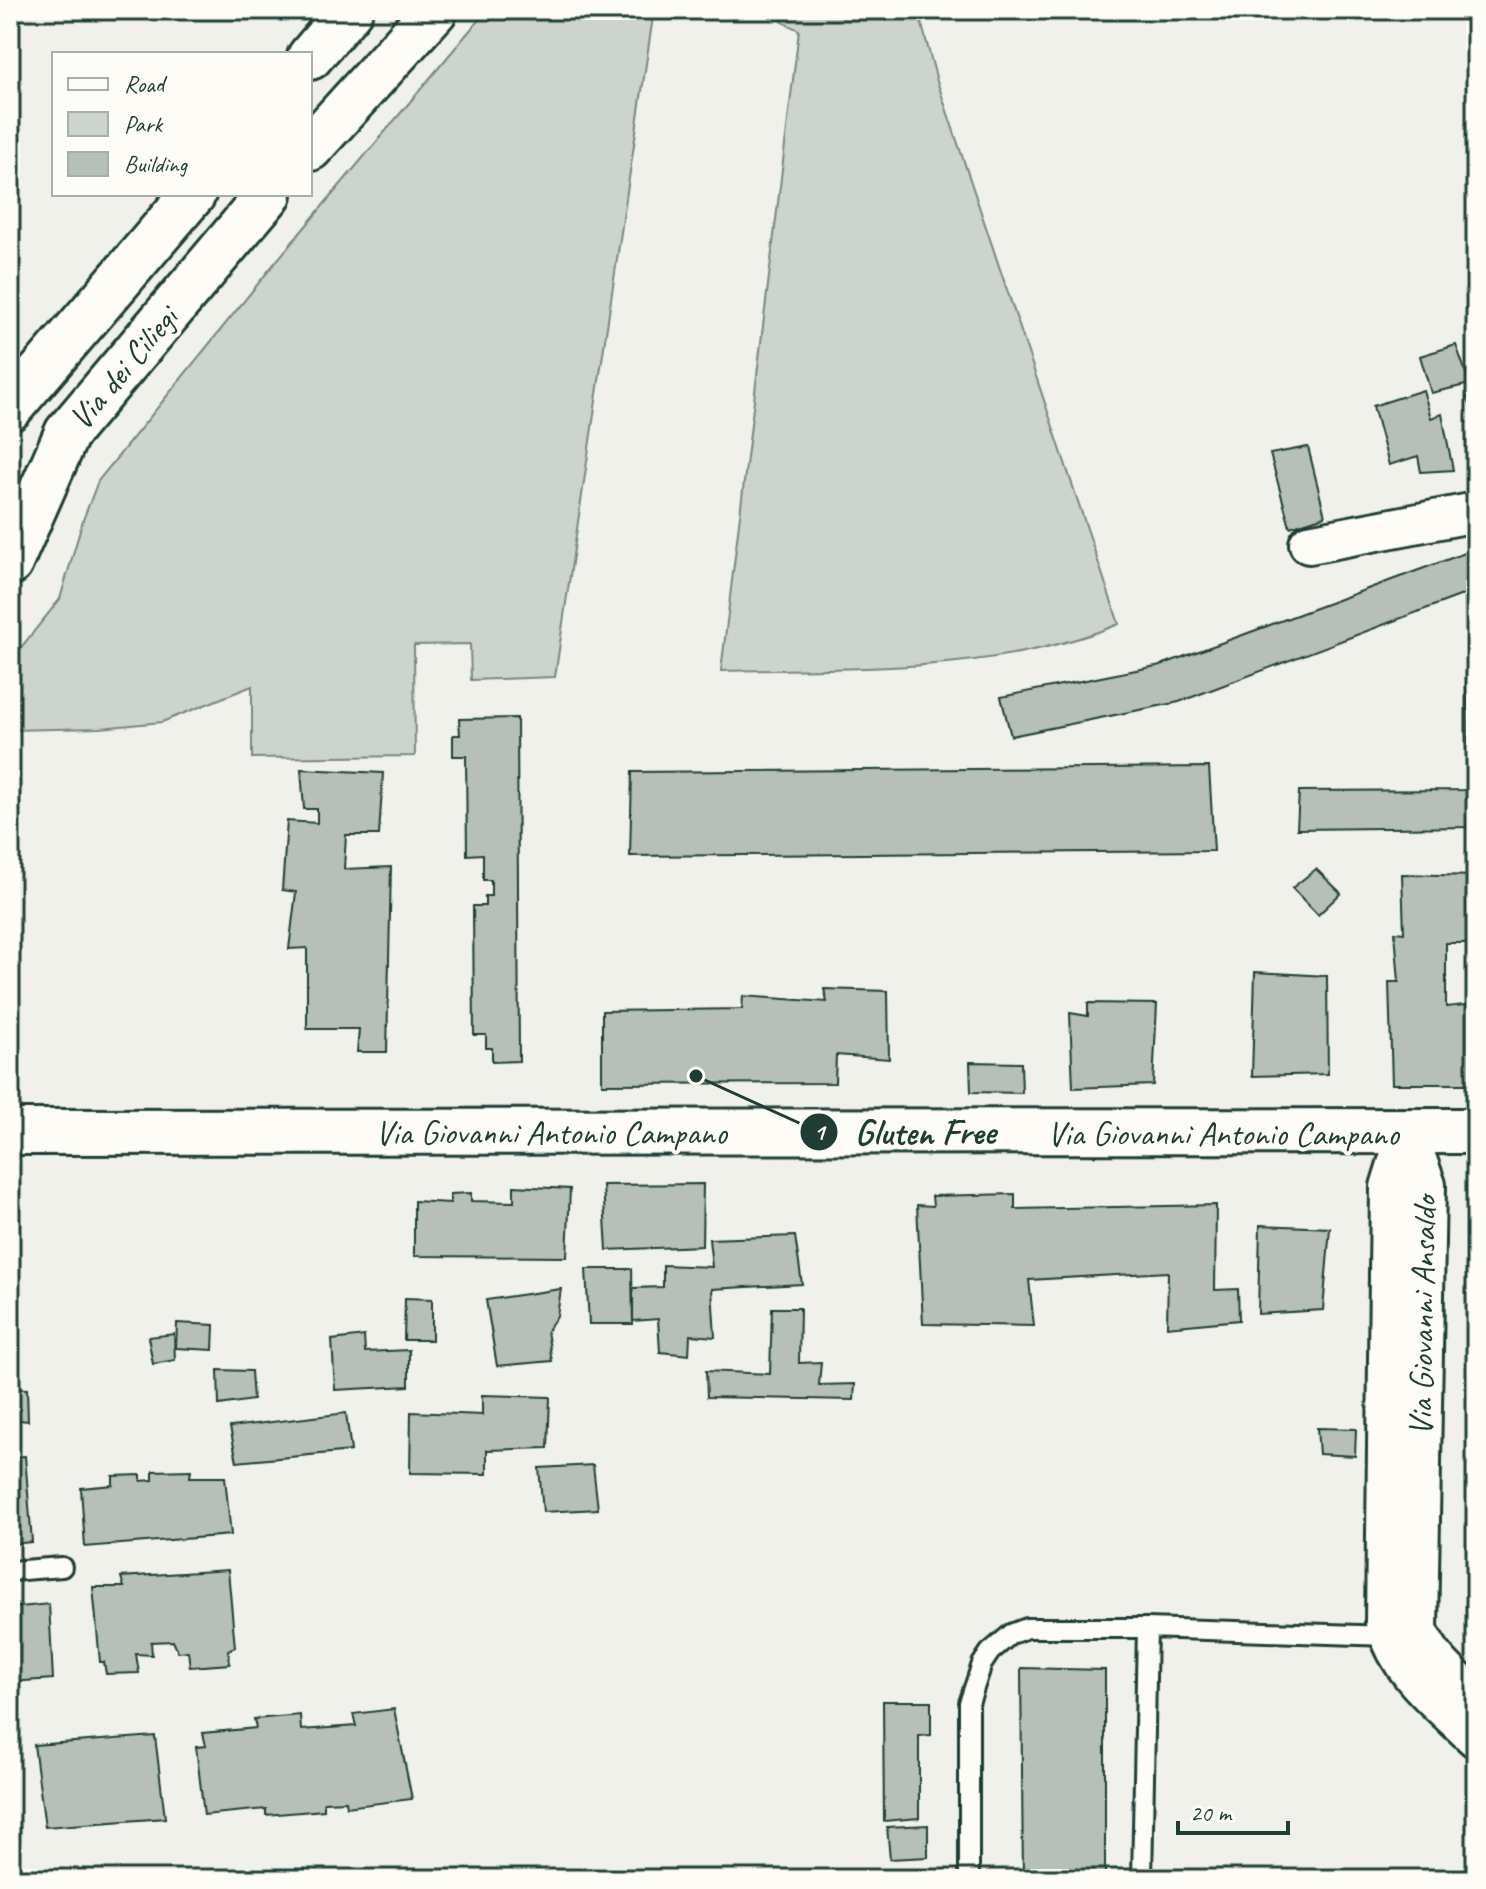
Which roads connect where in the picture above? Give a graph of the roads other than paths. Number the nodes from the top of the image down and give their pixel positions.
1 (350, 10) edge
2 (435, 10) edge
3 (312, 55) edge
4 (312, 146) edge
5 (191, 196) edge
6 (267, 196) edge
7 (10, 408) edge
8 (67, 433) junction
9 (20, 492) dead end
10 (1476, 512) edge
11 (1309, 544) dead end
12 (10, 563) edge
13 (1476, 1131) edge
14 (10, 1132) edge
15 (1407, 1132) junction
16 (62, 1567) dead end
17 (10, 1571) edge
18 (1147, 1628) junction
19 (1389, 1636) junction
20 (1476, 1699) edge
21 (1476, 1738) edge
22 (969, 1879) edge
23 (1142, 1879) edge

1 - 3 main road
2 - 4 main road
5 - 7 main road, Via dei Ciliegi
6 - 8 main road, Via dei Ciliegi
8 - 9 lane
8 - 12 main road, Via dei Ciliegi
10 - 11 street
13 - 15 main road, Via Giovanni Antonio Campano
14 - 15 main road, Via Giovanni Antonio Campano
15 - 19 street, Via Giovanni Ansaldo
15 - 20 street, Via Giovanni Ansaldo
16 - 17 lane
18 - 19 lane
18 - 22 lane
18 - 23 lane
19 - 21 street, Via Giovanni Ansaldo

